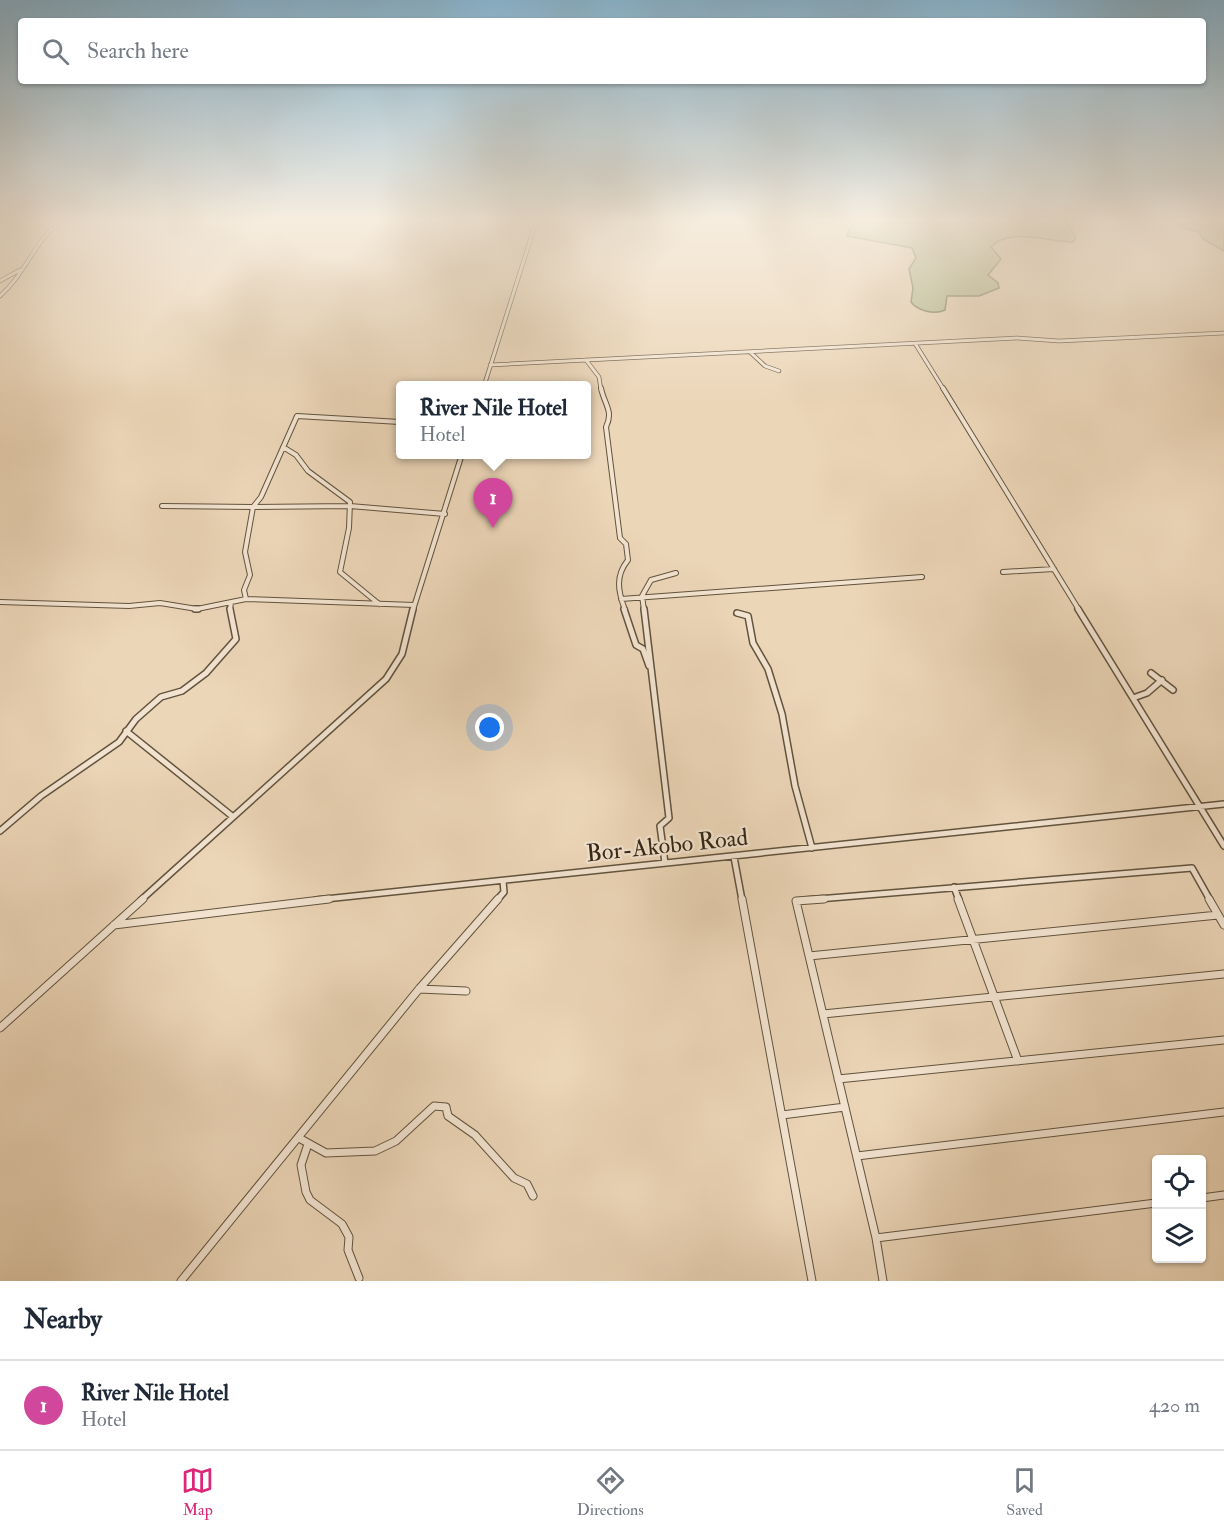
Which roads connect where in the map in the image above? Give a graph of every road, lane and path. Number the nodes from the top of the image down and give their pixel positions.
1 (16, 282) edge
2 (517, 282) edge
3 (0, 296) edge
4 (1224, 333) edge
5 (916, 345) junction
6 (750, 352) junction
7 (586, 360) junction
8 (490, 365) junction
9 (779, 370) dead end
10 (485, 381) edge
11 (396, 422) edge
12 (283, 447) junction
13 (461, 459) edge
14 (162, 506) dead end
15 (350, 506) junction
16 (253, 507) junction
17 (446, 514) junction
18 (1054, 569) junction
19 (1003, 572) dead end
20 (676, 573) dead end
21 (922, 577) dead end
22 (642, 596) junction
23 (246, 599) junction
24 (621, 599) junction
25 (0, 602) edge
26 (231, 602) junction
27 (379, 604) junction
28 (414, 605) junction
29 (736, 613) dead end
30 (649, 666) junction
31 (1151, 673) dead end
32 (1162, 680) junction
33 (1173, 690) dead end
34 (1133, 698) junction
35 (126, 731) junction
36 (1224, 804) edge
37 (1200, 806) junction
38 (232, 816) junction
39 (0, 831) edge
40 (1224, 846) edge
41 (812, 848) junction
42 (734, 857) junction
43 (665, 863) junction
44 (503, 881) junction
45 (954, 887) junction
46 (1218, 915) junction
47 (114, 925) junction
48 (1224, 925) edge
49 (974, 938) junction
50 (809, 956) junction
51 (1224, 974) edge
52 (419, 989) junction
53 (466, 991) dead end
54 (994, 996) junction
55 (823, 1014) junction
56 (0, 1028) edge
57 (1224, 1040) edge
58 (1018, 1061) junction
59 (838, 1079) junction
60 (845, 1107) junction
61 (1224, 1112) edge
62 (782, 1115) junction
63 (299, 1138) junction
64 (308, 1144) junction
65 (857, 1156) junction
66 (1224, 1195) edge
67 (533, 1196) dead end
68 (1206, 1197) edge
69 (1152, 1204) edge
70 (876, 1238) junction
71 (359, 1278) dead end
72 (181, 1281) edge
73 (812, 1281) edge
74 (883, 1281) edge

1 - 3 street
2 - 8 street
4 - 5 street
5 - 6 street
5 - 18 street
6 - 7 street
6 - 9 street
7 - 8 street
7 - 24 street
8 - 10 street
11 - 12 street
12 - 15 street
12 - 16 street
13 - 17 street
14 - 16 street
15 - 16 street
15 - 17 street
15 - 27 street
16 - 23 street
17 - 28 street
18 - 19 street
18 - 34 street
20 - 22 street
21 - 22 street
22 - 24 street
22 - 30 street
23 - 26 street
23 - 27 street
24 - 30 street
25 - 26 street
26 - 35 street
27 - 28 street
28 - 38 street
29 - 41 street
30 - 43 street
31 - 32 street
32 - 33 street
32 - 34 street
34 - 37 street
35 - 38 street
35 - 39 street
36 - 37 street, Bor-Akobo Road
37 - 40 street
37 - 41 street, Bor-Akobo Road
38 - 47 street
41 - 42 street, Bor-Akobo Road
42 - 43 street, Bor-Akobo Road
42 - 62 street
43 - 44 street, Bor-Akobo Road
44 - 47 street, Bor-Akobo Road
44 - 52 street
45 - 46 street
45 - 49 street
45 - 50 street
46 - 48 street
46 - 49 street
47 - 56 street
49 - 50 street
49 - 54 street
50 - 55 street
51 - 54 street
52 - 53 street
52 - 63 street
54 - 55 street
54 - 58 street
55 - 59 street
57 - 58 street
58 - 59 street
59 - 60 street
60 - 62 street
60 - 65 street
61 - 65 street
62 - 73 street
63 - 64 street
63 - 72 street
64 - 67 street
64 - 71 street
65 - 70 street
66 - 68 street
69 - 70 street
70 - 74 street

